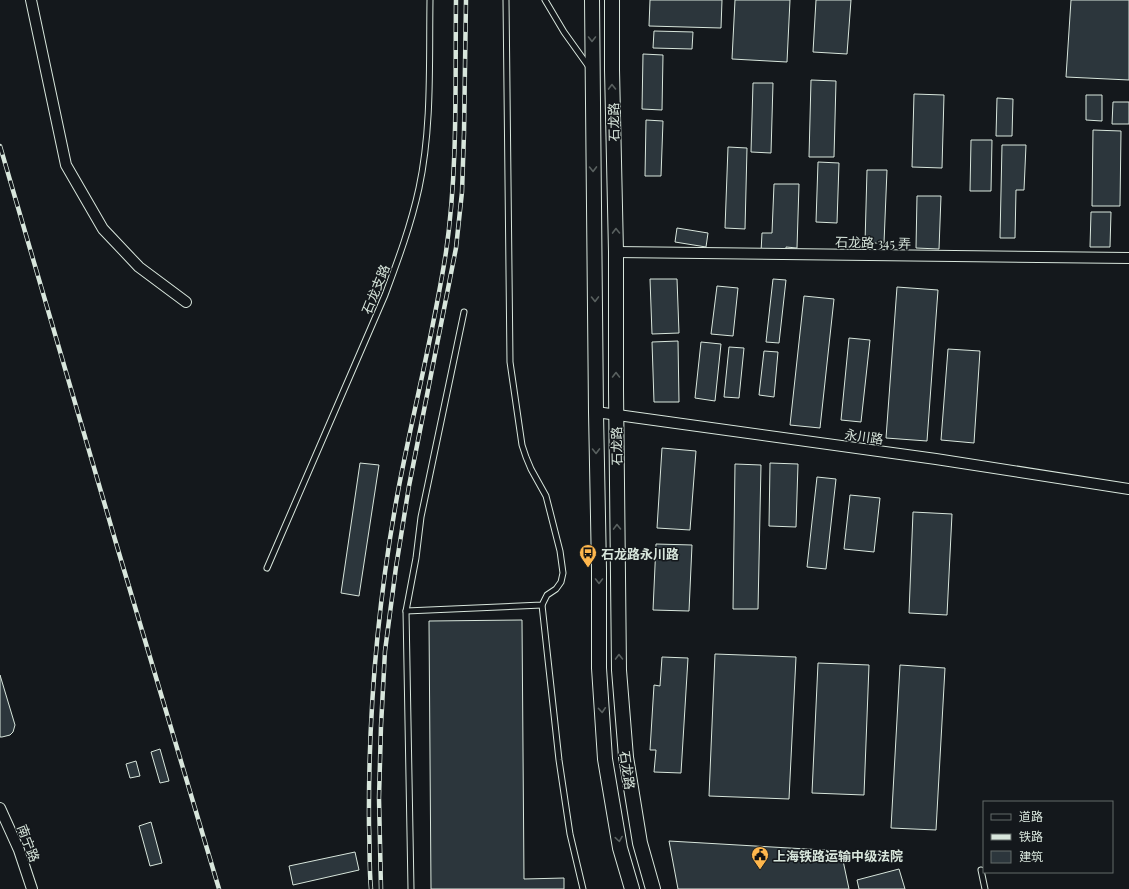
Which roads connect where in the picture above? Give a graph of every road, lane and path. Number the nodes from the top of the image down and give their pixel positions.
1 (31, 0) edge
2 (430, 0) edge
3 (506, 0) edge
4 (545, 0) edge
5 (592, 0) edge
6 (612, 0) edge
7 (592, 71) junction
8 (616, 252) junction
9 (1129, 258) edge
10 (186, 302) dead end
11 (464, 312) dead end
12 (596, 412) junction
13 (616, 414) junction
14 (1129, 489) edge
15 (267, 568) dead end
16 (542, 605) junction
17 (406, 611) junction
18 (0, 808) edge
19 (981, 870) dead end
20 (32, 889) edge
21 (410, 889) edge
22 (583, 889) edge
23 (632, 889) edge
24 (653, 889) edge
25 (985, 889) edge

1 - 10 street
2 - 15 lane, 石龙支路
3 - 16 lane
4 - 7 lane
5 -> 7 main road, 石龙路
8 -> 6 main road, 石龙路
7 -> 12 main road, 石龙路
8 - 9 street, 石龙路 345 弄
13 -> 8 main road, 石龙路
11 - 17 lane
12 - 13 street, 永川路
12 -> 23 main road, 石龙路
13 - 14 street, 永川路
24 -> 13 main road, 石龙路
16 - 17 lane
16 - 22 lane
17 - 21 lane
18 - 20 street, 南宁路
19 - 25 lane

